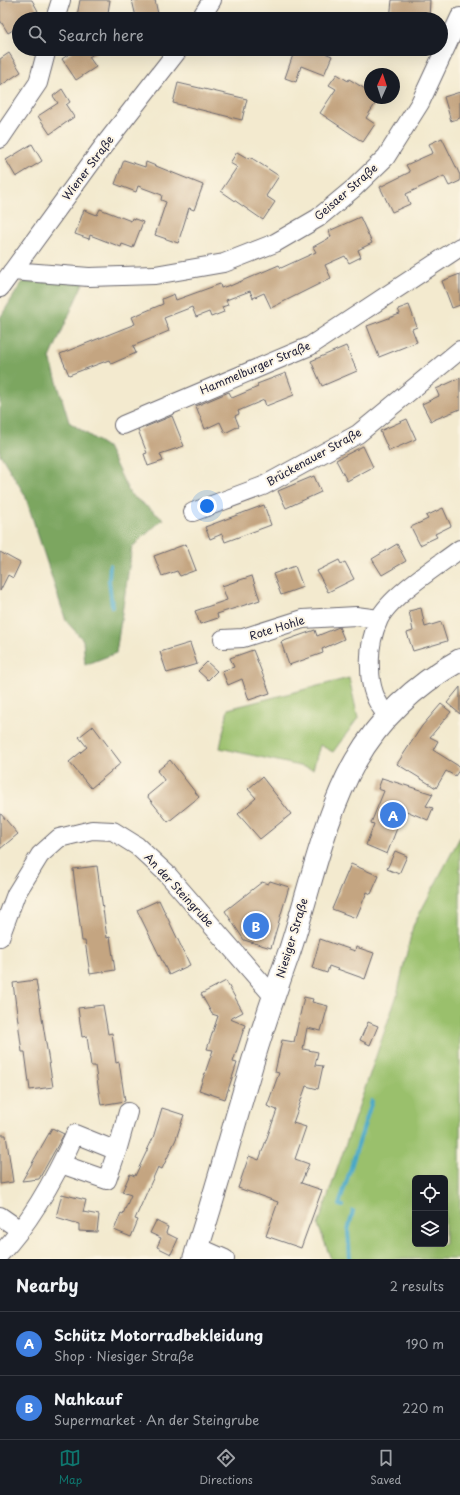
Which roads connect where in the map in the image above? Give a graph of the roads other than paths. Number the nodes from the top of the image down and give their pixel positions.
1 (61, 0) edge
2 (212, 0) edge
3 (57, 12) edge
4 (204, 12) edge
5 (460, 16) edge
6 (448, 42) edge
7 (45, 56) edge
8 (174, 56) edge
9 (442, 56) edge
10 (0, 139) edge
11 (460, 247) edge
12 (12, 271) junction
13 (0, 288) edge
14 (460, 350) edge
15 (124, 425) dead end
16 (193, 512) dead end
17 (460, 549) edge
18 (379, 619) junction
19 (223, 639) dead end
20 (460, 660) edge
21 (387, 715) junction
22 (0, 936) edge
23 (273, 996) junction
24 (128, 1112) dead end
25 (117, 1151) junction
26 (61, 1164) junction
27 (0, 1216) edge
28 (20, 1230) junction
29 (196, 1253) edge
30 (0, 1254) edge
31 (225, 1259) edge

1 - 3 street
2 - 4 street
5 - 6 street, Geisaer Straße
7 - 10 street
8 - 12 street, Wiener Straße
9 - 12 street, Geisaer Straße
11 - 15 street, Hammelburger Straße
12 - 13 street, Wiener Straße
14 - 16 street, Brückenauer Straße
17 - 18 street
18 - 19 street, Rote Hohle
18 - 21 street
20 - 21 main road, Niesiger Straße
21 - 23 main road, Niesiger Straße
22 - 23 street, An der Steingrube
23 - 29 main road, Niesiger Straße
24 - 25 street
25 - 26 street
25 - 26 street
26 - 28 street
27 - 28 street
28 - 30 street
29 - 31 street

